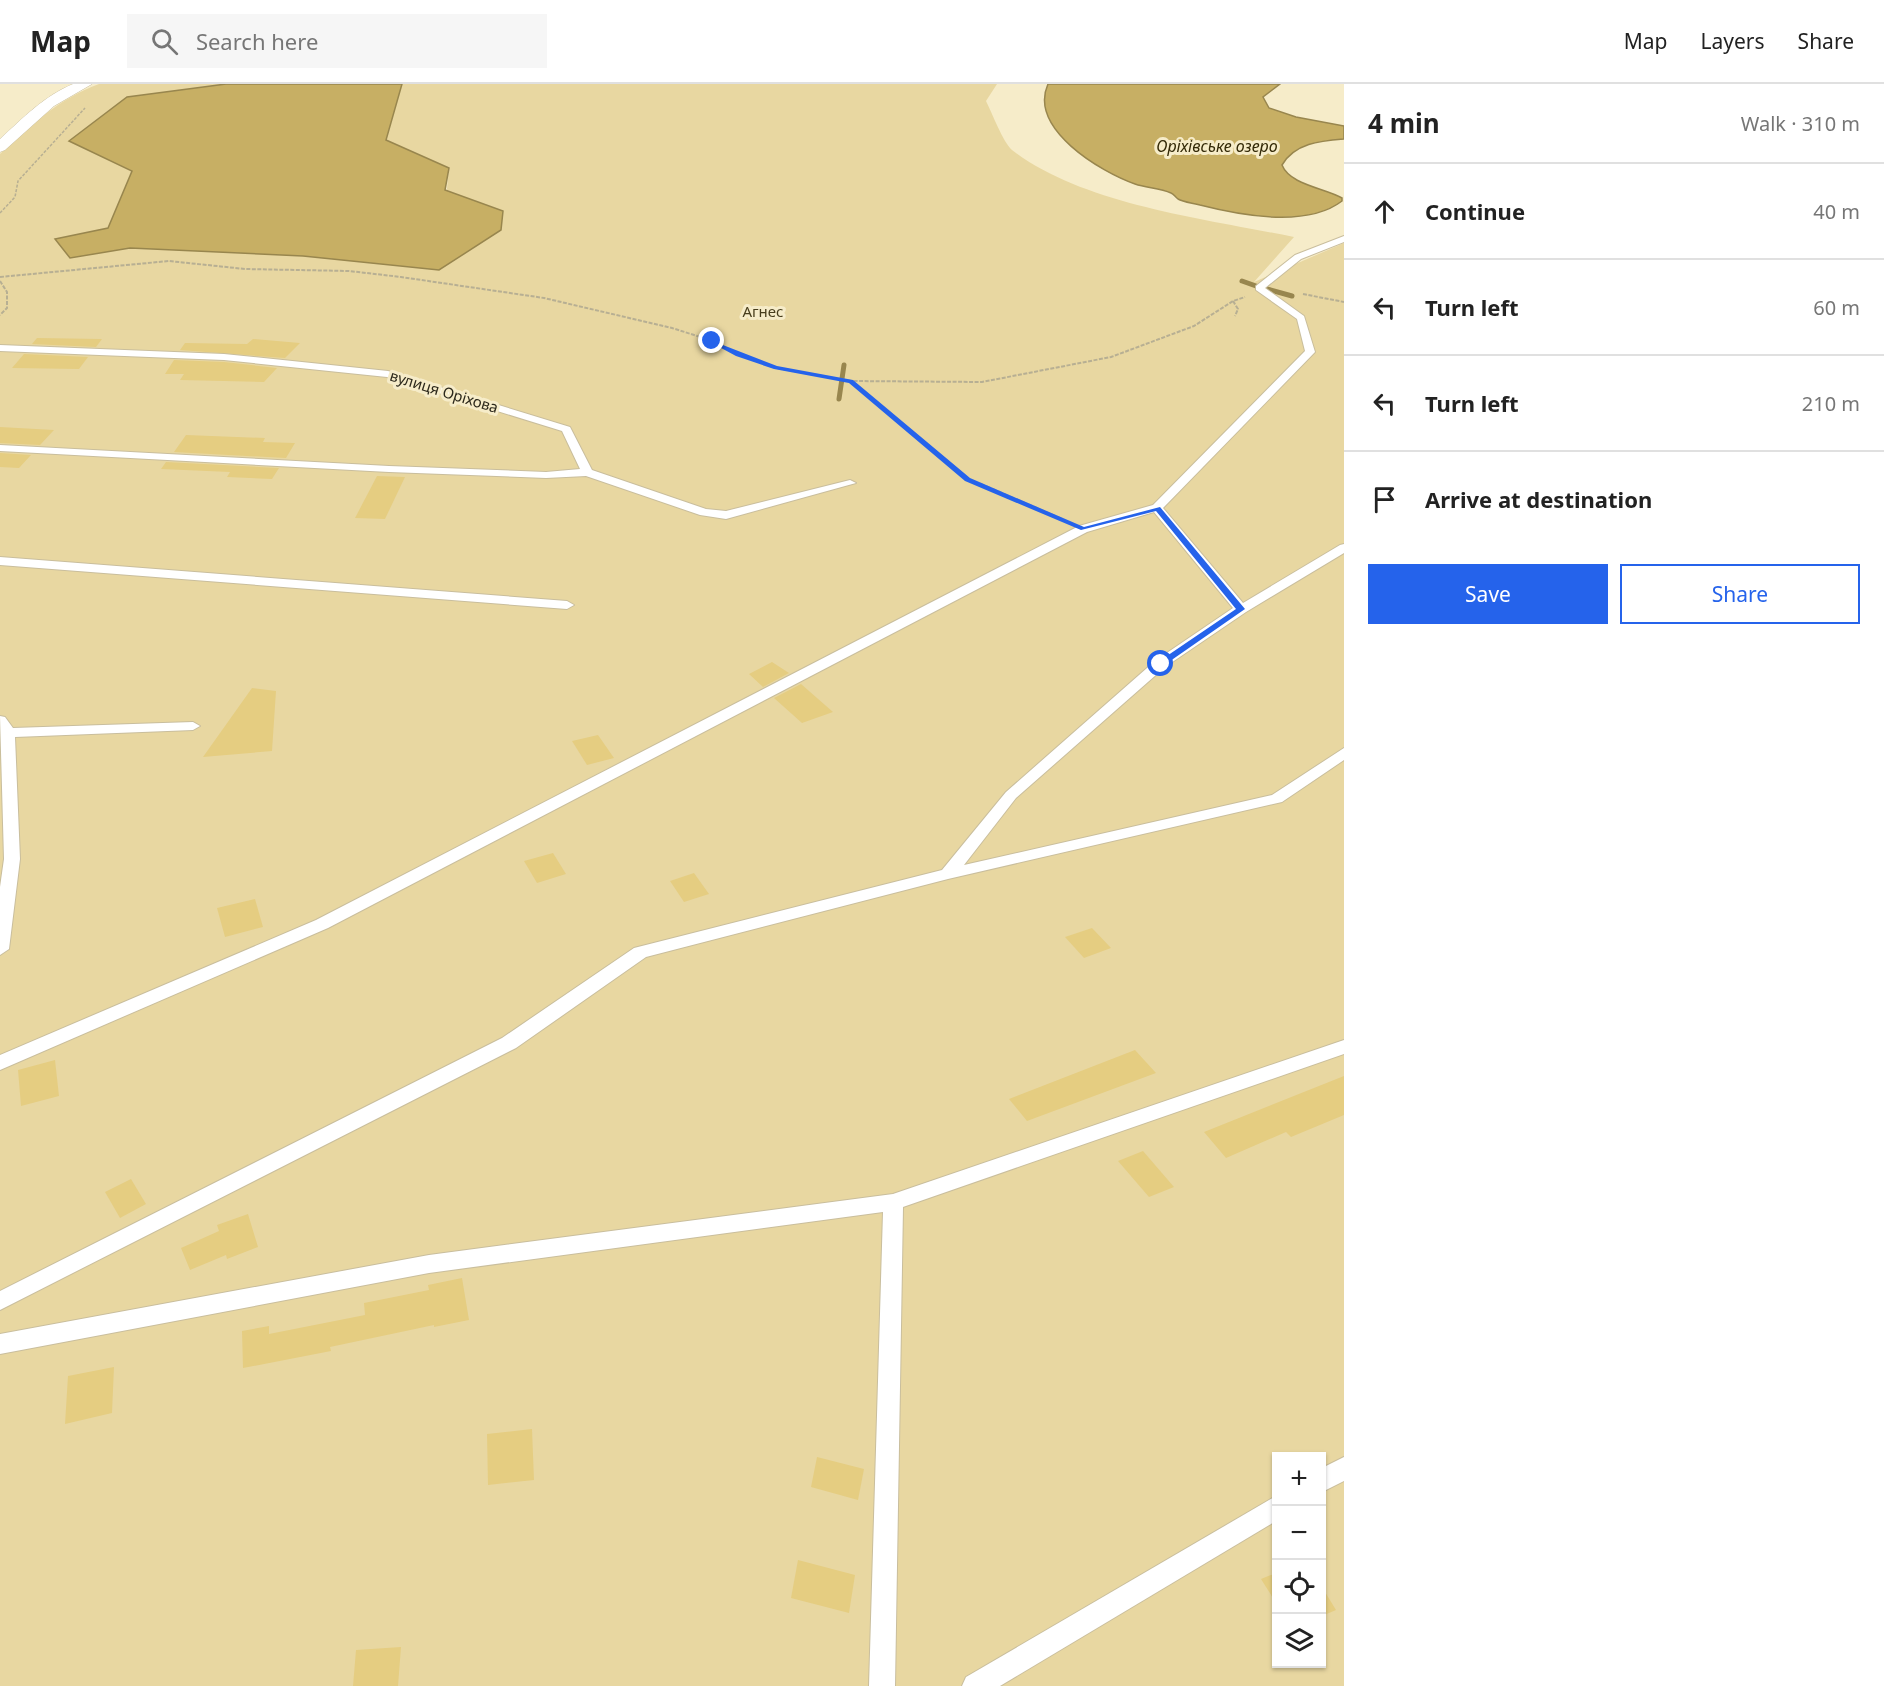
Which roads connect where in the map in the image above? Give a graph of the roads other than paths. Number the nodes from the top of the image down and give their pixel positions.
1 (85, 84) edge
2 (0, 147) edge
3 (1344, 239) edge
4 (0, 348) edge
5 (0, 448) edge
6 (587, 472) junction
7 (850, 483) dead end
8 (1157, 508) junction
9 (1344, 548) edge
10 (0, 561) edge
11 (567, 605) dead end
12 (1241, 609) junction
13 (193, 726) dead end
14 (2, 728) edge
15 (1344, 753) edge
16 (948, 874) junction
17 (0, 949) edge
18 (1344, 1047) edge
19 (0, 1063) edge
20 (893, 1202) junction
21 (0, 1301) edge
22 (0, 1344) edge
23 (1344, 1468) edge
24 (1326, 1479) edge
25 (1272, 1510) edge
26 (882, 1686) edge
27 (975, 1686) edge

1 - 2 street
3 - 8 lane
4 - 6 lane, вулиця Оріхова
5 - 6 lane
6 - 7 lane
8 - 12 lane
8 - 19 lane
9 - 12 lane
10 - 11 lane
12 - 16 lane
13 - 14 lane
14 - 17 lane
15 - 16 lane
16 - 21 lane
18 - 20 lane
20 - 22 lane
20 - 26 lane
23 - 24 lane
25 - 27 lane

